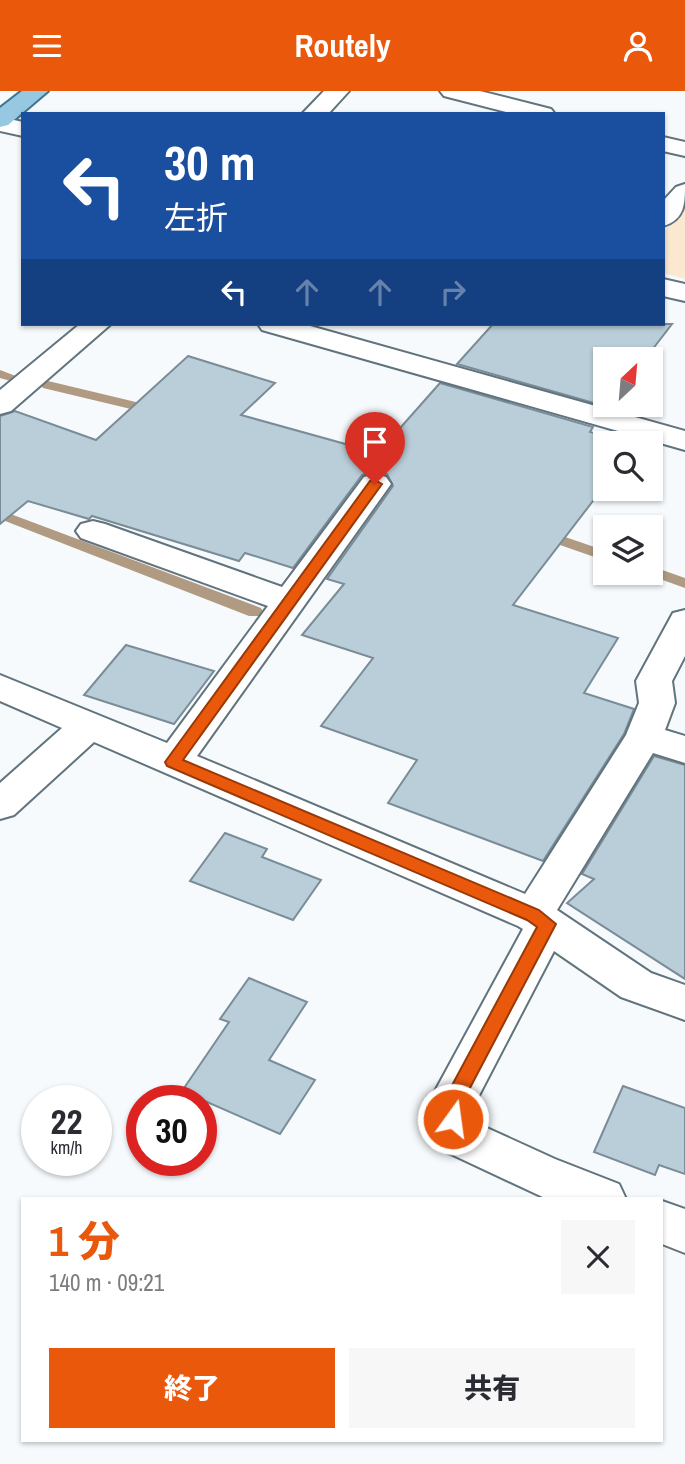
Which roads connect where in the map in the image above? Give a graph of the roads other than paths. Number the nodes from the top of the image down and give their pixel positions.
1 (36, 91) edge
2 (337, 91) edge
3 (452, 91) edge
4 (316, 112) edge
5 (534, 112) edge
6 (0, 122) edge
7 (21, 128) edge
8 (665, 144) edge
9 (685, 149) edge
10 (685, 192) edge
11 (665, 216) edge
12 (665, 288) edge
13 (685, 293) edge
14 (95, 326) edge
15 (279, 326) edge
16 (0, 405) edge
17 (685, 441) edge
18 (375, 484) dead end
19 (93, 531) dead end
20 (289, 602) junction
21 (685, 621) edge
22 (0, 687) edge
23 (89, 725) junction
24 (644, 736) junction
25 (685, 750) edge
26 (173, 762) junction
27 (0, 805) edge
28 (540, 920) junction
29 (685, 1003) edge
30 (597, 1197) edge
31 (663, 1221) edge
32 (685, 1231) edge

1 - 6 main road
2 - 4 street
3 - 5 street
6 - 7 street
8 - 9 street
10 - 11 street
12 - 13 street
14 - 16 street
15 - 17 street
18 - 20 street
19 - 20 street
20 - 26 street
21 - 24 street
22 - 23 street
23 - 26 street
23 - 27 street
24 - 25 street
24 - 28 street
26 - 28 street
28 - 29 street
28 - 30 street
31 - 32 street

